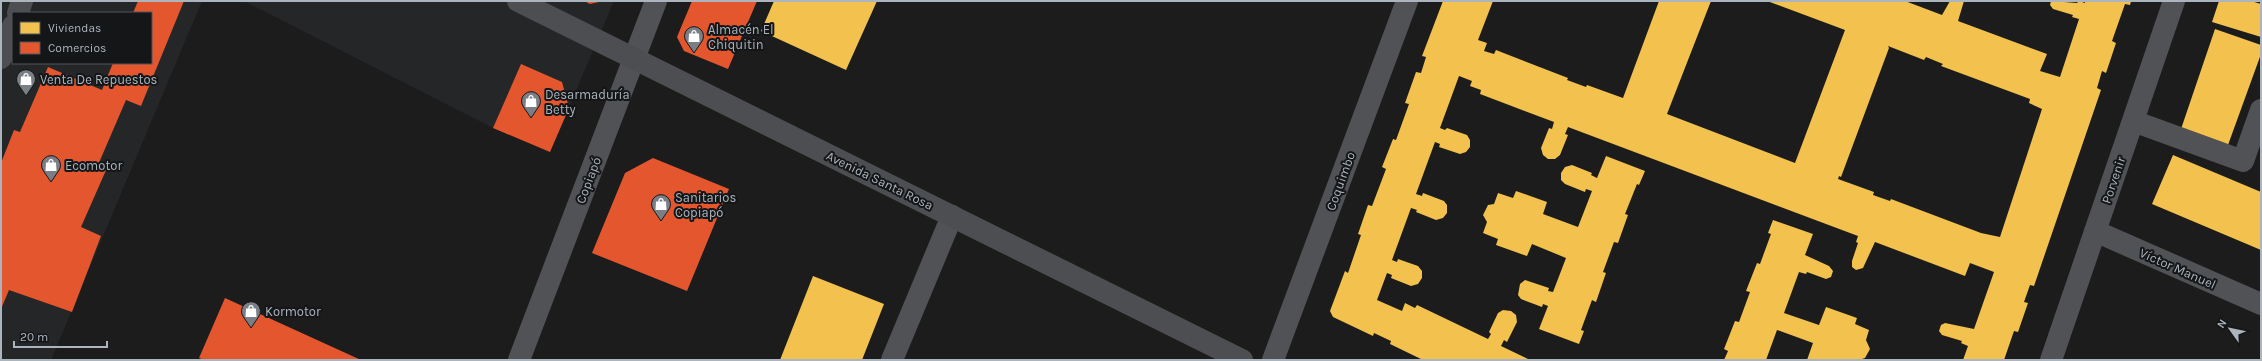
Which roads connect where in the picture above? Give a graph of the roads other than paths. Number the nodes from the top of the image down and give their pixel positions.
1 (22, 1) edge
2 (518, 1) edge
3 (656, 1) edge
4 (1407, 1) edge
5 (2174, 1) edge
6 (18, 12) edge
7 (12, 29) edge
8 (1, 58) edge
9 (634, 58) junction
10 (2261, 110) edge
11 (2133, 121) junction
12 (2254, 154) edge
13 (952, 216) junction
14 (2095, 231) junction
15 (2261, 304) edge
16 (519, 360) edge
17 (892, 360) edge
18 (1242, 360) edge
19 (1273, 360) edge
20 (2051, 360) edge

1 - 6 main road
2 - 9 main road, Avenida Santa Rosa
3 - 9 street, Copiapó
4 - 19 street, Coquimbo
5 - 11 street, Porvenir
7 - 8 main road
9 - 13 main road, Avenida Santa Rosa
9 - 16 street, Copiapó
10 - 12 street
11 - 12 street
11 - 14 street, Porvenir
13 - 17 street
13 - 18 main road, Avenida Santa Rosa
14 - 15 street, Víctor Manuel
14 - 20 street, Porvenir

